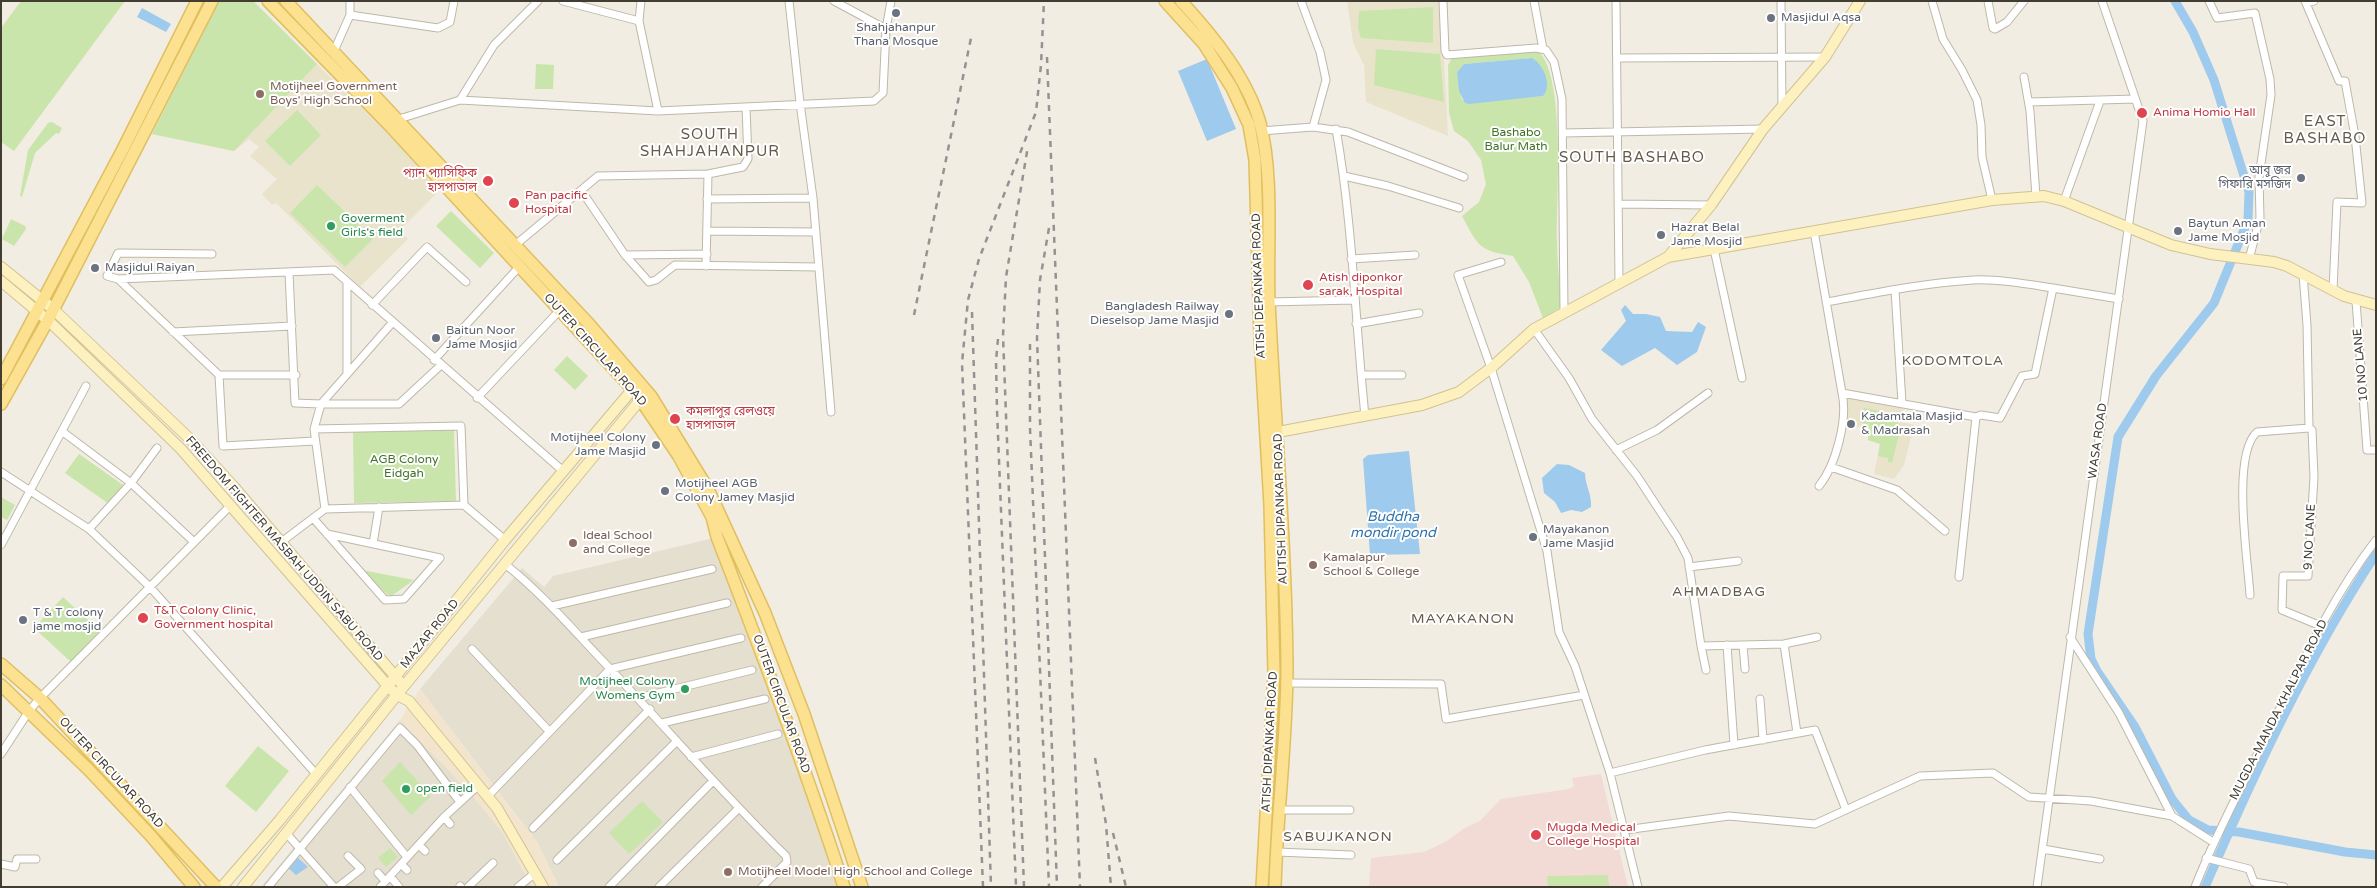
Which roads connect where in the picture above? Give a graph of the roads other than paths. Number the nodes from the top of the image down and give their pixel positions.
1 (197, 1) edge
2 (212, 1) edge
3 (268, 1) edge
4 (286, 1) edge
5 (350, 1) edge
6 (454, 1) edge
7 (538, 1) edge
8 (563, 1) edge
9 (641, 1) edge
10 (789, 1) edge
11 (834, 1) edge
12 (891, 1) edge
13 (1165, 1) edge
14 (1181, 1) edge
15 (1301, 1) edge
16 (1443, 1) edge
17 (1534, 1) edge
18 (1616, 1) edge
19 (1782, 1) edge
20 (1860, 1) edge
21 (1932, 1) edge
22 (1988, 1) edge
23 (2024, 1) edge
24 (2102, 1) edge
25 (2209, 1) edge
26 (2314, 1) edge
27 (2305, 2) edge
28 (350, 15) junction
29 (639, 22) junction
30 (886, 29) junction
31 (1543, 49) junction
32 (334, 51) junction
33 (1825, 57) junction
34 (1617, 58) junction
35 (1782, 58) junction
36 (2024, 77) dead end
37 (2135, 99) junction
38 (460, 100) junction
39 (2100, 101) junction
40 (2029, 102) junction
41 (800, 103) junction
42 (746, 107) junction
43 (1782, 109) junction
44 (658, 112) junction
45 (395, 123) junction
46 (1313, 127) junction
47 (1336, 129) junction
48 (1763, 129) junction
49 (1617, 130) junction
50 (1256, 132) junction
51 (1563, 133) junction
52 (708, 174) junction
53 (1344, 176) junction
54 (1464, 177) dead end
55 (581, 190) junction
56 (2036, 197) junction
57 (813, 198) junction
58 (707, 199) junction
59 (1992, 200) junction
60 (2064, 201) junction
61 (1618, 204) junction
62 (1711, 205) junction
63 (1459, 208) dead end
64 (2128, 228) junction
65 (707, 232) junction
66 (816, 232) junction
67 (1814, 232) junction
68 (514, 246) junction
69 (1714, 249) junction
70 (212, 254) dead end
71 (707, 254) junction
72 (625, 255) junction
73 (1415, 255) dead end
74 (1668, 257) junction
75 (1352, 258) junction
76 (2244, 259) junction
77 (1501, 262) dead end
78 (706, 266) junction
79 (1, 267) edge
80 (519, 267) junction
81 (819, 267) junction
82 (289, 273) junction
83 (2302, 274) junction
84 (118, 279) junction
85 (1, 281) edge
86 (347, 282) junction
87 (466, 282) dead end
88 (1618, 282) junction
89 (2053, 288) junction
90 (1895, 290) junction
91 (2333, 290) junction
92 (2119, 299) junction
93 (1354, 300) junction
94 (2356, 300) junction
95 (1269, 302) junction
96 (1827, 302) junction
97 (39, 305) junction
98 (372, 305) junction
99 (2376, 305) edge
100 (559, 311) junction
101 (1564, 312) junction
102 (1419, 313) dead end
103 (51, 315) junction
104 (392, 323) junction
105 (1356, 324) junction
106 (292, 326) junction
107 (1534, 329) junction
108 (173, 332) junction
109 (434, 360) junction
110 (441, 366) junction
111 (1491, 368) junction
112 (347, 374) junction
113 (1361, 374) junction
114 (296, 375) junction
115 (1402, 375) dead end
116 (219, 376) junction
117 (1, 378) edge
118 (1742, 378) dead end
119 (636, 385) junction
120 (86, 386) dead end
121 (1708, 393) dead end
122 (1842, 393) junction
123 (644, 395) junction
124 (477, 398) junction
125 (1902, 403) junction
126 (1, 404) edge
127 (321, 404) junction
128 (831, 412) dead end
129 (1365, 416) junction
130 (1976, 417) junction
131 (2309, 428) junction
132 (314, 429) junction
133 (63, 432) junction
134 (1278, 432) junction
135 (1266, 434) junction
136 (315, 441) junction
137 (157, 448) dead end
138 (1616, 450) junction
139 (2376, 450) edge
140 (1831, 467) junction
141 (563, 471) junction
142 (1, 472) edge
143 (131, 483) junction
144 (1820, 486) dead end
145 (30, 492) junction
146 (230, 505) junction
147 (464, 505) junction
148 (379, 507) junction
149 (325, 509) junction
150 (313, 518) junction
151 (89, 530) junction
152 (1945, 531) dead end
153 (327, 534) junction
154 (505, 540) junction
155 (2376, 540) edge
156 (194, 542) junction
157 (280, 543) junction
158 (1, 544) edge
159 (373, 544) junction
160 (1738, 561) dead end
161 (505, 564) junction
162 (1689, 567) junction
163 (712, 569) dead end
164 (1959, 577) dead end
165 (150, 587) junction
166 (2250, 595) dead end
167 (727, 603) dead end
168 (552, 606) junction
169 (2321, 626) junction
170 (581, 637) junction
171 (1817, 637) dead end
172 (2070, 637) junction
173 (741, 638) dead end
174 (1743, 644) junction
175 (1784, 644) junction
176 (1727, 645) junction
177 (1701, 646) junction
178 (472, 649) dead end
179 (1, 664) edge
180 (610, 669) junction
181 (1745, 669) dead end
182 (752, 670) dead end
183 (1706, 670) dead end
184 (396, 677) junction
185 (1286, 683) junction
186 (1, 685) edge
187 (388, 686) junction
188 (404, 686) junction
189 (397, 695) junction
190 (1584, 695) junction
191 (40, 698) junction
192 (638, 698) junction
193 (1760, 699) dead end
194 (408, 700) junction
195 (765, 700) dead end
196 (650, 709) junction
197 (29, 711) junction
198 (662, 723) junction
199 (549, 731) junction
200 (1797, 733) junction
201 (778, 734) dead end
202 (1763, 740) junction
203 (677, 741) junction
204 (1734, 745) junction
205 (1, 754) edge
206 (691, 757) junction
207 (1610, 772) junction
208 (316, 774) junction
209 (713, 781) junction
210 (479, 785) junction
211 (350, 787) junction
212 (488, 796) junction
213 (2049, 800) junction
214 (460, 802) junction
215 (738, 809) junction
216 (1280, 810) junction
217 (1350, 810) dead end
218 (1846, 810) junction
219 (434, 816) dead end
220 (2172, 816) junction
221 (442, 820) junction
222 (450, 824) dead end
223 (532, 828) dead end
224 (1625, 830) junction
225 (286, 834) junction
226 (2213, 842) junction
227 (415, 846) junction
228 (299, 848) junction
229 (2043, 849) junction
230 (425, 851) dead end
231 (1277, 852) junction
232 (1351, 855) dead end
233 (348, 856) dead end
234 (407, 857) junction
235 (2206, 858) junction
236 (36, 859) dead end
237 (2100, 859) dead end
238 (557, 860) dead end
239 (1, 864) edge
240 (397, 864) junction
241 (493, 864) dead end
242 (407, 870) dead end
243 (378, 873) dead end
244 (535, 873) junction
245 (388, 878) junction
246 (463, 886) edge
247 (194, 887) edge
248 (216, 887) edge
249 (222, 887) edge
250 (243, 887) edge
251 (268, 887) edge
252 (334, 887) edge
253 (338, 887) edge
254 (380, 887) edge
255 (399, 887) edge
256 (518, 887) edge
257 (543, 887) edge
258 (609, 887) edge
259 (659, 887) edge
260 (762, 887) edge
261 (844, 887) edge
262 (862, 887) edge
263 (1262, 887) edge
264 (1276, 887) edge
265 (1638, 887) edge
266 (2038, 887) edge
267 (2195, 887) edge
268 (2284, 887) edge

1 - 97 main road
2 - 103 main road
3 - 45 main road, OUTER CIRCULAR ROAD
4 - 32 main road, OUTER CIRCULAR ROAD
5 - 28 street
6 - 28 street
7 - 38 street
8 - 29 street
9 - 29 street
10 - 41 street
11 - 30 street
12 - 30 street
13 - 50 main road, ATISH DEPANKAR ROAD
14 - 50 main road, ATISH DEPANKAR ROAD
15 - 46 street
16 - 31 street
17 - 31 street
18 - 34 street
19 - 35 street
20 - 33 main road
21 - 59 street
22 - 23 street
24 - 37 street, WASA ROAD
25 - 76 street
26 - 27 street
27 - 91 street
28 - 32 street
29 - 44 street
30 - 41 street
31 - 51 street
32 - 45 main road, OUTER CIRCULAR ROAD
33 - 35 street
33 - 43 main road
34 - 35 street
34 - 49 street
35 - 43 street
36 - 40 street
37 - 39 street
37 - 64 street, WASA ROAD
38 - 44 street
38 - 45 street
39 - 40 street
39 - 60 street
40 - 56 street
41 - 42 street
41 - 57 street
42 - 44 street
42 - 52 street
43 - 48 main road
45 - 68 main road, OUTER CIRCULAR ROAD
45 - 80 main road, OUTER CIRCULAR ROAD
46 - 47 street
46 - 50 street
47 - 53 street
47 - 54 street
48 - 49 street
48 - 62 main road
49 - 51 street
49 - 61 street
50 - 95 main road, AUTISH DIPANKAR ROAD
50 - 135 main road, ATISH DEPANKAR ROAD
51 - 101 street
52 - 55 street
52 - 58 street
53 - 63 street
53 - 75 street
55 - 68 street
55 - 72 street
56 - 59 main road
56 - 60 main road
57 - 58 street
57 - 66 street
58 - 65 street
59 - 67 main road
60 - 64 main road
61 - 62 street
61 - 88 street
62 - 74 main road
64 - 76 main road
64 - 92 street, WASA ROAD
65 - 66 street
65 - 71 street
66 - 81 street
67 - 69 main road
67 - 96 street
68 - 119 main road, OUTER CIRCULAR ROAD
69 - 74 main road
69 - 118 street
70 - 84 street
71 - 72 street
71 - 78 street
72 - 78 street
73 - 75 street
74 - 88 main road
75 - 93 street
76 - 83 main road
77 - 111 street
78 - 81 street
79 - 97 main road
80 - 100 main road, OUTER CIRCULAR ROAD
80 - 109 street
81 - 128 street
82 - 84 street
82 - 86 street
82 - 106 street
83 - 91 main road
83 - 131 street, 9 NO LANE
84 - 108 street
85 - 97 main road
86 - 98 street
86 - 112 street
87 - 98 street
88 - 101 main road
89 - 90 street
89 - 92 street
89 - 130 street
90 - 96 street
90 - 125 street
91 - 94 main road
92 - 172 street, WASA ROAD
93 - 95 street
93 - 105 street
94 - 99 main road
94 - 139 street, 10 NO LANE
95 - 134 main road, AUTISH DIPANKAR ROAD
96 - 122 street
97 - 103 main road
97 - 117 main road
98 - 104 street
100 - 119 main road, OUTER CIRCULAR ROAD
100 - 124 street
101 - 107 main road
102 - 105 street
103 - 126 main road
103 - 146 main road, FREEDOM FIGHTER MASBAH UDDIN SABU ROAD
103 - 157 main road, FREEDOM FIGHTER MASBAH UDDIN SABU ROAD
104 - 109 street
104 - 112 street
105 - 113 street
106 - 108 street
106 - 114 street
107 - 111 main road
107 - 138 street
108 - 116 street
109 - 110 street
110 - 124 street
110 - 127 street
111 - 129 main road
111 - 190 street
112 - 127 street
113 - 115 street
113 - 129 street
114 - 116 street
114 - 127 street
116 - 136 street
119 - 123 main road, OUTER CIRCULAR ROAD
119 - 141 main road, MAZAR ROAD
120 - 133 street
121 - 138 street
122 - 125 street
122 - 140 street
123 - 161 main road, MAZAR ROAD
123 - 261 main road, OUTER CIRCULAR ROAD
123 - 262 main road, OUTER CIRCULAR ROAD
124 - 141 street
125 - 130 street
127 - 132 street
129 - 134 main road
130 - 164 street
131 - 166 street
131 - 169 street, 9 NO LANE
132 - 136 street
132 - 147 street
133 - 143 street
133 - 145 street
134 - 135 main road
134 - 185 main road, AUTISH DIPANKAR ROAD
135 - 263 main road, ATISH DEPANKAR ROAD
136 - 149 street
137 - 143 street
138 - 162 street
140 - 144 street
140 - 152 street
141 - 154 main road, MAZAR ROAD
142 - 145 street
143 - 151 street
143 - 156 street
145 - 151 street
145 - 158 street
146 - 156 street
146 - 187 main road, FREEDOM FIGHTER MASBAH UDDIN SABU ROAD
147 - 148 street
147 - 154 street
148 - 149 street
148 - 159 street
149 - 150 street
150 - 153 street
150 - 157 street
151 - 165 street
153 - 159 street
153 - 159 street
154 - 184 main road, MAZAR ROAD
155 - 169 street, MUGDA-MANDA KHALPAR ROAD
156 - 165 street
157 - 184 main road, FREEDOM FIGHTER MASBAH UDDIN SABU ROAD
160 - 162 street
161 - 168 street
161 - 188 main road, MAZAR ROAD
162 - 177 street
163 - 168 street
165 - 191 street
165 - 208 street
167 - 170 street
168 - 170 street
169 - 226 street, MUGDA-MANDA KHALPAR ROAD
170 - 180 street
171 - 175 street
172 - 213 street, WASA ROAD
172 - 220 street
173 - 180 street
174 - 175 street
174 - 176 street
174 - 181 street
175 - 200 street
176 - 177 street
176 - 204 street
177 - 183 street
178 - 199 street
179 - 191 main road, OUTER CIRCULAR ROAD
180 - 192 street
180 - 199 street
182 - 192 street
184 - 187 main road, MAZAR ROAD
184 - 188 main road, FREEDOM FIGHTER MASBAH UDDIN SABU ROAD
185 - 190 street
185 - 216 main road, AUTISH DIPANKAR ROAD
186 - 197 main road, OUTER CIRCULAR ROAD
187 - 189 main road, FREEDOM FIGHTER MASBAH UDDIN SABU ROAD
187 - 208 main road, MAZAR ROAD
188 - 189 main road, MAZAR ROAD
188 - 194 main road
189 - 194 main road
189 - 225 main road, MAZAR ROAD
190 - 207 street
191 - 197 street
191 - 248 main road, OUTER CIRCULAR ROAD
192 - 196 street
193 - 202 street
194 - 210 main road
195 - 198 street
196 - 198 street
196 - 223 street
197 - 205 street
197 - 247 main road, OUTER CIRCULAR ROAD
198 - 203 street
199 - 212 street
200 - 202 street
200 - 218 street
201 - 206 street
202 - 204 street
203 - 206 street
203 - 238 street
204 - 207 street
206 - 209 street
207 - 224 street
208 - 249 main road, MAZAR ROAD
209 - 215 street
209 - 258 street
210 - 212 main road
210 - 214 street
211 - 214 street
211 - 228 street
211 - 234 street
212 - 244 main road
213 - 218 street
213 - 220 street
213 - 229 street, WASA ROAD
214 - 221 street
215 - 259 street
215 - 260 street
216 - 217 street
216 - 231 main road, AUTISH DIPANKAR ROAD
218 - 224 street
219 - 221 street
220 - 226 street
221 - 222 street
221 - 227 street
224 - 265 street
225 - 228 street
225 - 250 main road, MAZAR ROAD
226 - 235 street, MUGDA-MANDA KHALPAR ROAD
227 - 230 street
227 - 234 street
228 - 251 street
228 - 252 street
229 - 237 street
229 - 266 street, WASA ROAD
231 - 232 street
231 - 264 main road, AUTISH DIPANKAR ROAD
233 - 253 street
234 - 240 street
235 - 267 street, MUGDA-MANDA KHALPAR ROAD
235 - 268 street
236 - 239 street
240 - 242 street
240 - 245 street
241 - 246 street
243 - 245 street
244 - 256 street
244 - 257 main road
245 - 254 street
245 - 255 street

